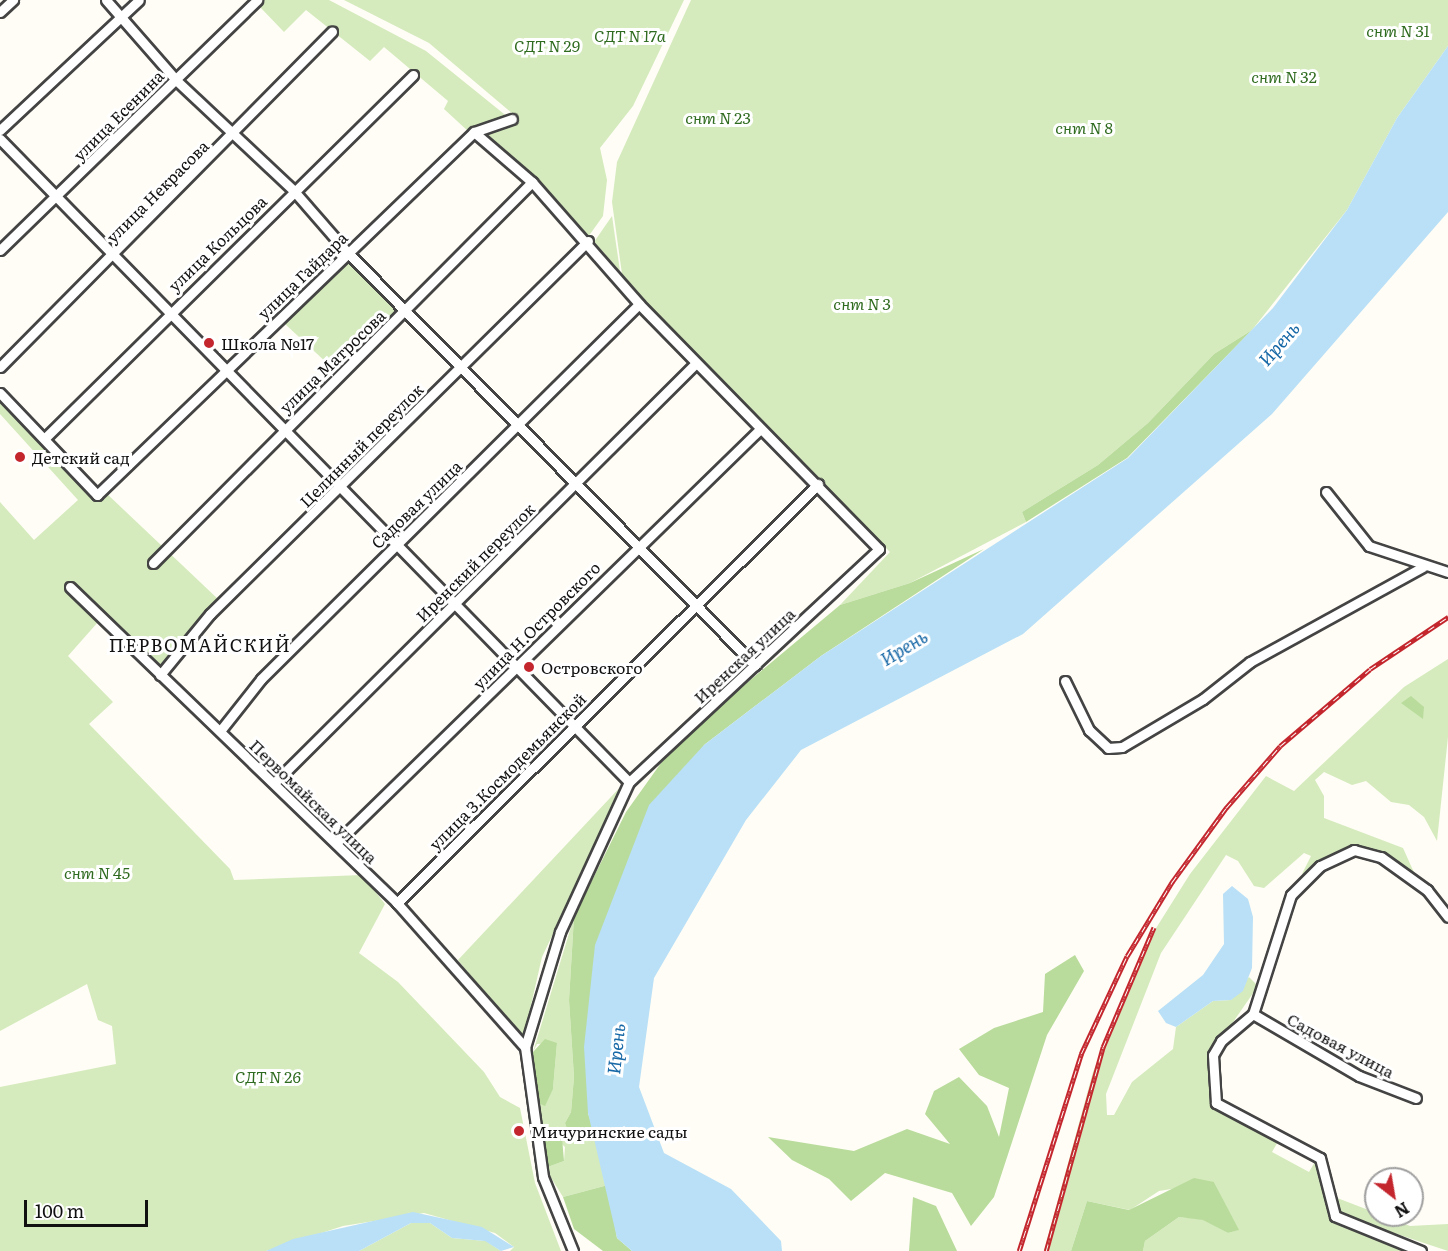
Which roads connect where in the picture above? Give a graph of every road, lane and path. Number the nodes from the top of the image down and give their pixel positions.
1 (13, 0) edge
2 (106, 0) edge
3 (139, 0) edge
4 (257, 0) edge
5 (0, 12) edge
6 (121, 17) junction
7 (332, 32) dead end
8 (413, 75) dead end
9 (176, 80) junction
10 (512, 119) dead end
11 (0, 130) edge
12 (474, 132) junction
13 (234, 136) junction
14 (0, 139) edge
15 (532, 182) junction
16 (294, 190) junction
17 (56, 197) junction
18 (588, 241) junction
19 (0, 250) edge
20 (347, 252) junction
21 (113, 256) junction
22 (639, 304) junction
23 (407, 309) junction
24 (168, 311) junction
25 (696, 363) junction
26 (461, 367) junction
27 (0, 368) edge
28 (226, 371) junction
29 (0, 393) edge
30 (520, 423) junction
31 (283, 428) junction
32 (759, 430) junction
33 (45, 438) junction
34 (578, 481) junction
35 (818, 484) junction
36 (342, 486) junction
37 (1326, 492) dead end
38 (397, 543) junction
39 (637, 545) junction
40 (153, 563) dead end
41 (1423, 567) junction
42 (1448, 572) edge
43 (70, 587) dead end
44 (456, 603) junction
45 (698, 604) junction
46 (755, 664) junction
47 (516, 667) junction
48 (160, 675) junction
49 (1065, 681) dead end
50 (576, 723) junction
51 (220, 731) junction
52 (275, 782) junction
53 (628, 782) junction
54 (336, 843) junction
55 (397, 903) junction
56 (1444, 904) edge
57 (1448, 917) edge
58 (1253, 1014) junction
59 (525, 1047) junction
60 (1416, 1098) dead end
61 (573, 1251) edge
62 (1421, 1251) edge

1 - 5 street
2 - 6 street
3 - 6 street
4 - 9 street, улица Есенина
6 - 9 street
6 - 11 street
7 - 13 street, улица Некрасова
8 - 16 street, улица Кольцова
9 - 13 street
9 - 17 street, улица Есенина
10 - 12 street, улица Гайдара
12 - 15 street
12 - 20 street, улица Гайдара
13 - 16 street
13 - 21 street, улица Некрасова
14 - 17 street
15 - 18 street
15 - 23 street, улица Матросова
16 - 20 street
16 - 24 street, улица Кольцова
17 - 19 street, улица Есенина
17 - 21 street
18 - 22 street
18 - 26 street, Целинный переулок
20 - 23 street
20 - 28 street, улица Гайдара
21 - 24 street
21 - 27 street, улица Некрасова
22 - 25 street
22 - 30 street, Садовая улица
23 - 26 street
23 - 31 street, улица Матросова
24 - 28 street
24 - 33 street, улица Кольцова
25 - 32 street
25 - 34 street, Иренский переулок
26 - 30 street
26 - 36 street, Целинный переулок
28 - 31 street
28 - 33 street, улица Гайдара
29 - 33 street
30 - 34 street
30 - 38 street, Садовая улица
31 - 36 street
31 - 40 street, улица Матросова
32 - 35 street
32 - 39 street, улица Н.Островского
34 - 39 street
34 - 44 street, Иренский переулок
35 - 45 street, улица З.Космодемьянской
35 - 46 street, Иренская улица
36 - 38 street
36 - 48 street, Целинный переулок
37 - 41 street
38 - 44 street
38 - 51 street, Садовая улица
39 - 45 street
39 - 47 street, улица Н.Островского
41 - 42 street
41 - 49 street
43 - 48 street, Первомайская улица
44 - 47 street
44 - 52 street, Иренский переулок
45 - 46 street
45 - 50 street, улица З.Космодемьянской
46 - 53 street, Иренская улица
47 - 50 street
47 - 54 street, улица Н.Островского
48 - 51 street, Первомайская улица
50 - 53 street
50 - 55 street, улица З.Космодемьянской
51 - 52 street, Первомайская улица
52 - 54 street, Первомайская улица
53 - 59 street
54 - 55 street, Первомайская улица
55 - 59 street, Первомайская улица
56 - 57 street
56 - 58 street
58 - 60 street, Садовая улица
58 - 62 street
59 - 61 street

